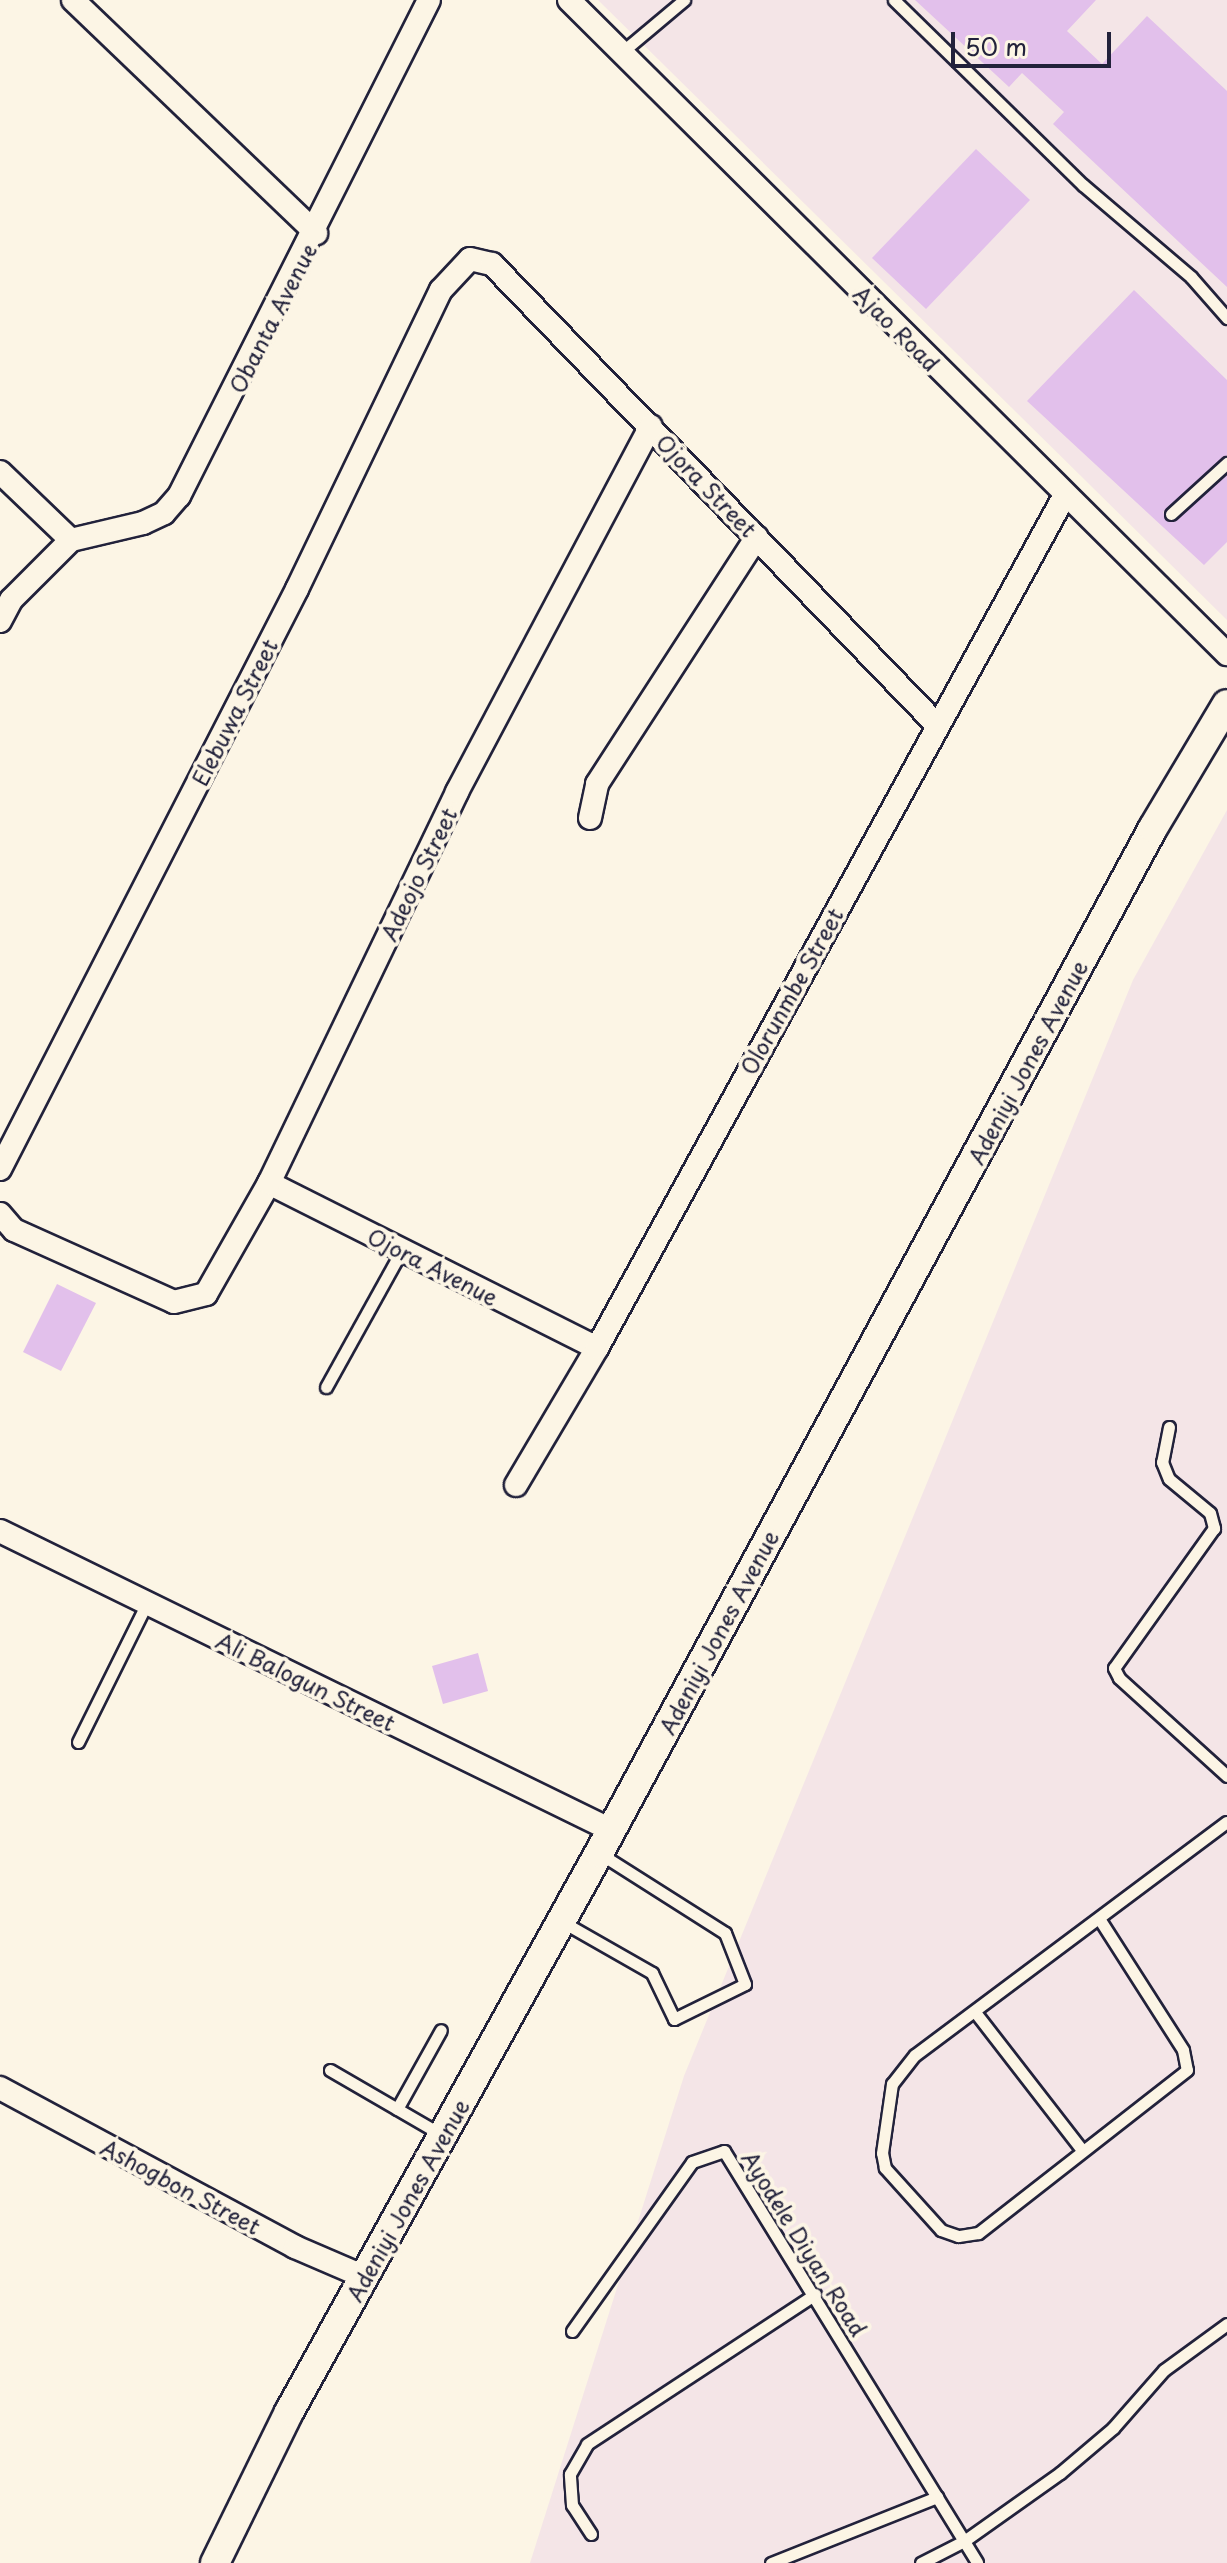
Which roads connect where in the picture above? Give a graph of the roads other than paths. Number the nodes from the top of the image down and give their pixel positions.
1 (73, 0) edge
2 (429, 0) edge
3 (569, 0) edge
4 (684, 0) edge
5 (894, 0) edge
6 (622, 52) junction
7 (316, 233) junction
8 (470, 259) joint
9 (1227, 318) edge
10 (651, 426) junction
11 (1227, 463) edge
12 (0, 472) edge
13 (1065, 495) junction
14 (1171, 514) dead end
15 (757, 537) junction
16 (71, 540) junction
17 (0, 621) edge
18 (1227, 654) edge
19 (1227, 704) edge
20 (936, 724) junction
21 (590, 818) dead end
22 (0, 1169) edge
23 (269, 1183) junction
24 (0, 1214) edge
25 (402, 1250) junction
26 (597, 1348) junction
27 (326, 1387) dead end
28 (1169, 1427) dead end
29 (516, 1485) dead end
30 (0, 1531) edge
31 (147, 1603) junction
32 (78, 1742) dead end
33 (1227, 1776) edge
34 (1227, 1822) edge
35 (605, 1842) junction
36 (1100, 1920) junction
37 (561, 1921) junction
38 (975, 2012) junction
39 (441, 2030) dead end
40 (330, 2070) dead end
41 (0, 2088) edge
42 (397, 2109) junction
43 (443, 2136) junction
44 (1082, 2150) junction
45 (365, 2277) junction
46 (815, 2294) junction
47 (1227, 2324) edge
48 (572, 2331) dead end
49 (937, 2497) junction
50 (591, 2534) dead end
51 (964, 2541) junction
52 (215, 2563) edge
53 (771, 2563) edge
54 (921, 2563) edge
55 (977, 2563) edge

1 - 7 street
2 - 7 street, Obanta Avenue
3 - 6 street, Ajao Road
4 - 6 lane
5 - 9 lane
6 - 13 street, Ajao Road
7 - 16 street, Obanta Avenue
8 - 10 street, Ojora Street
8 - 22 street, Elebuwa Street
10 - 15 street, Ojora Street
10 - 23 street, Adeojo Street
11 - 14 lane
12 - 16 street
13 - 18 street, Ajao Road
13 - 20 street, Olorunmbe Street
15 - 20 street, Ojora Street
15 - 21 street
16 - 17 street, Obanta Avenue
19 - 35 street, Adeniyi Jones Avenue
20 - 26 street, Olorunmbe Street
23 - 24 street, Adeojo Street
23 - 25 street, Ojora Avenue
25 - 26 street, Ojora Avenue
25 - 27 lane
26 - 29 street, Olorunmbe Street
28 - 33 lane
30 - 31 street, Ali Balogun Street
31 - 32 lane
31 - 35 street, Ali Balogun Street
34 - 36 lane
35 - 37 street, Adeniyi Jones Avenue
35 - 37 lane
36 - 38 lane
36 - 44 lane
37 - 43 street, Adeniyi Jones Avenue
38 - 44 lane
38 - 44 lane
39 - 42 lane
40 - 42 lane
41 - 45 street, Ashogbon Street
42 - 43 lane
43 - 45 street, Adeniyi Jones Avenue
45 - 52 street, Adeniyi Jones Avenue
46 - 48 lane, Ayodele Diyan Road
46 - 49 lane, Ayodele Diyan Road
46 - 50 lane
47 - 51 lane
49 - 51 lane, Ayodele Diyan Road
49 - 53 lane
51 - 54 lane
51 - 55 lane, Ayodele Diyan Road

